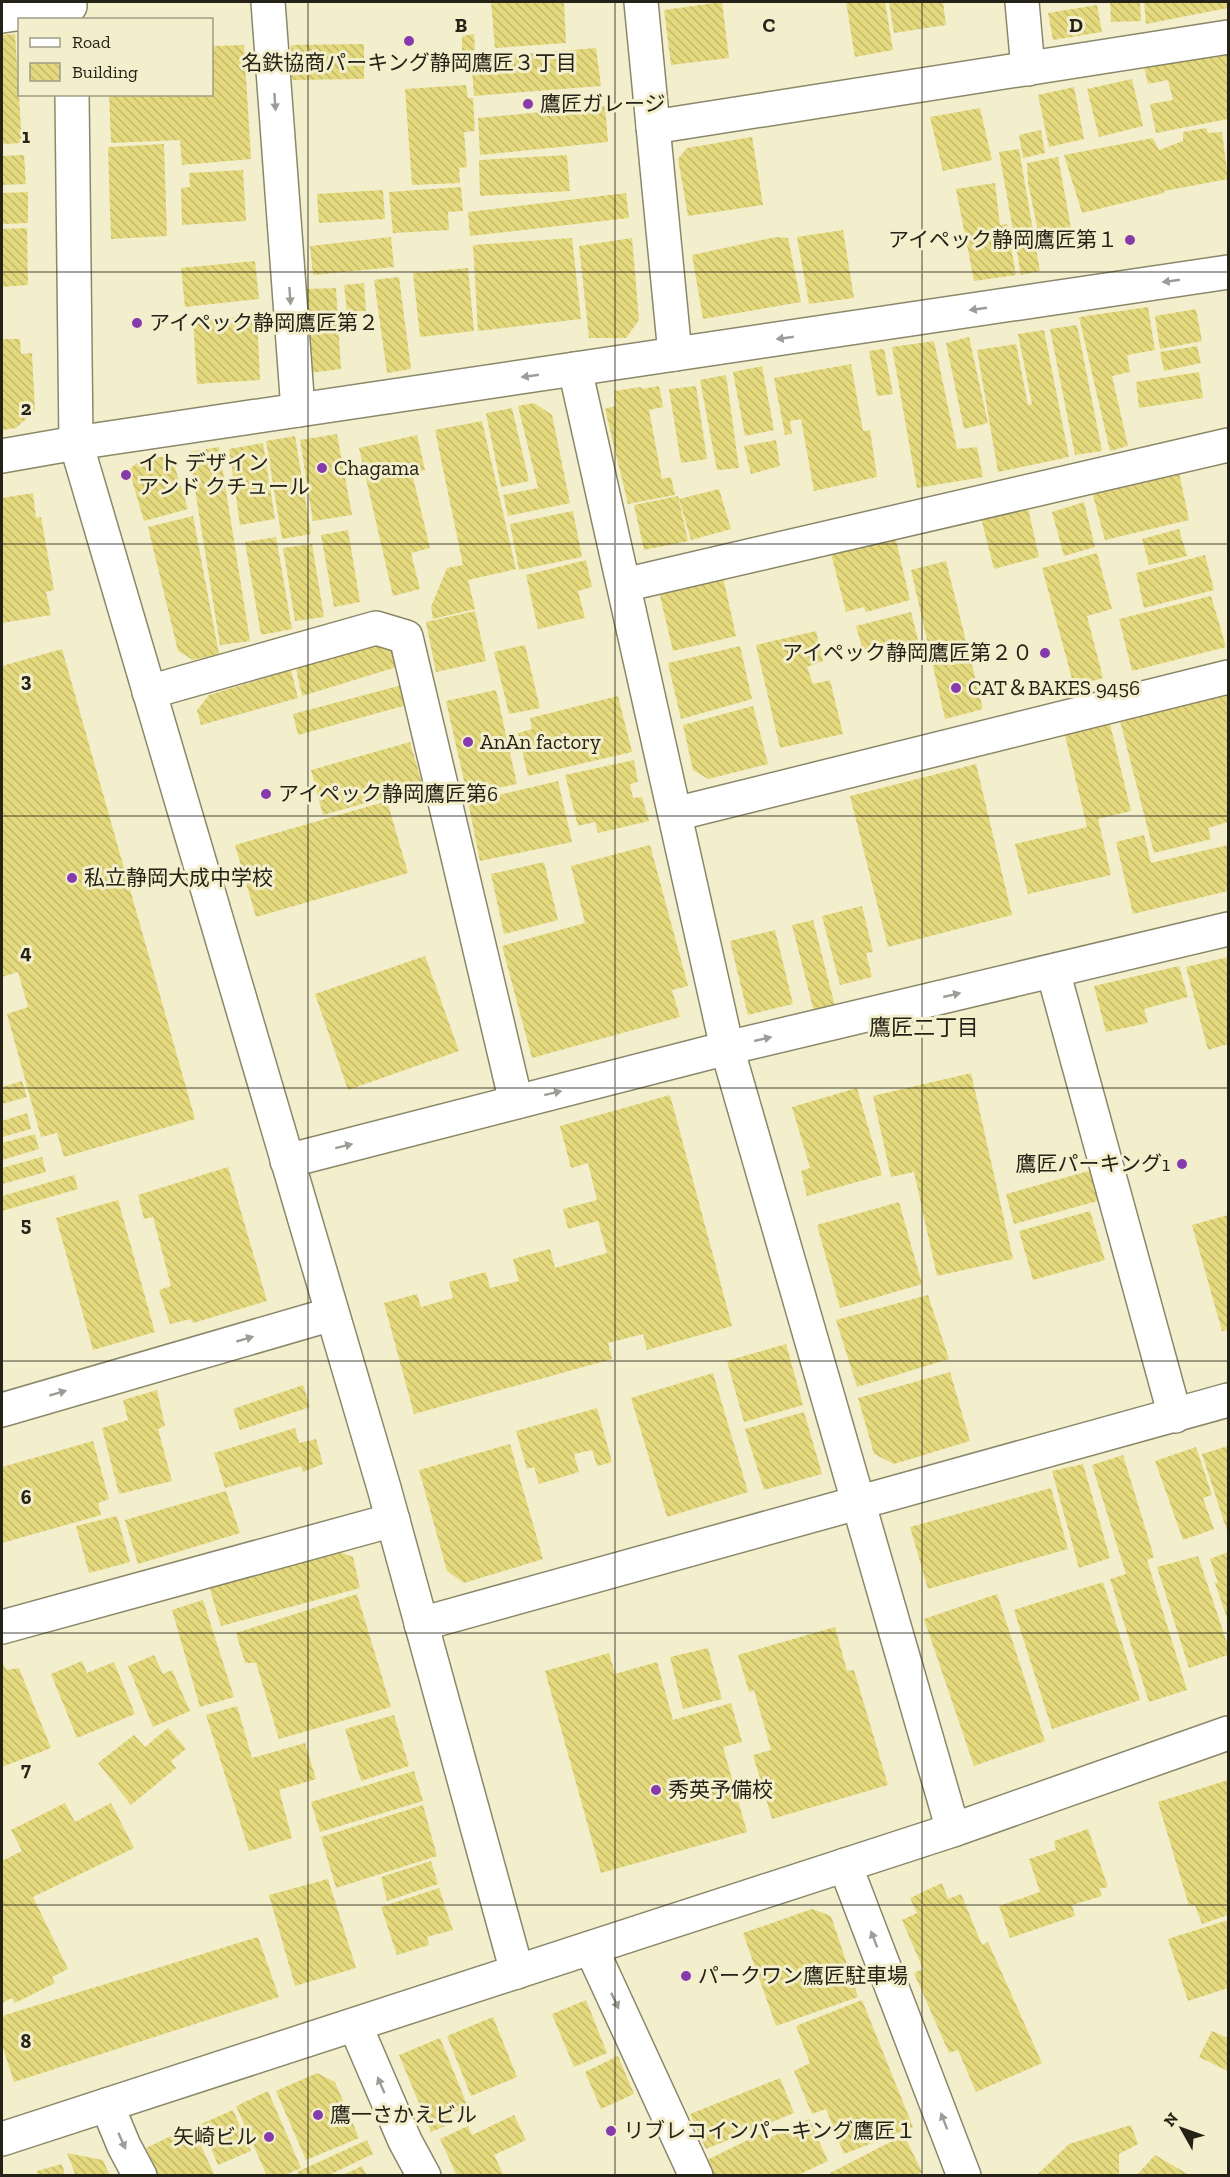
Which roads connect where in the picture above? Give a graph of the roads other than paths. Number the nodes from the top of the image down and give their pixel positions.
1 (268, 2) edge
2 (641, 2) edge
3 (1022, 2) edge
4 (70, 9) edge
5 (2, 16) edge
6 (1228, 37) edge
7 (1028, 69) junction
8 (72, 96) edge
9 (653, 127) junction
10 (1228, 272) edge
11 (675, 354) junction
12 (575, 369) junction
13 (298, 410) junction
14 (76, 443) junction
15 (1228, 445) edge
16 (2, 456) edge
17 (624, 585) junction
18 (1228, 677) edge
19 (149, 692) junction
20 (675, 814) junction
21 (1228, 929) edge
22 (1053, 971) junction
23 (727, 1048) junction
24 (516, 1102) junction
25 (287, 1161) junction
26 (332, 1314) junction
27 (1228, 1400) edge
28 (2, 1410) edge
29 (1175, 1416) junction
30 (860, 1502) junction
31 (393, 1520) junction
32 (421, 1624) junction
33 (2, 1627) edge
34 (1228, 1733) edge
35 (953, 1830) junction
36 (845, 1865) junction
37 (591, 1948) junction
38 (517, 1972) junction
39 (355, 2025) junction
40 (107, 2105) junction
41 (2, 2139) edge
42 (140, 2175) edge
43 (424, 2175) edge
44 (696, 2175) edge
45 (964, 2175) edge

1 -> 13 street
2 - 9 street
3 - 7 street
4 - 5 street
6 - 7 street
7 - 9 street
8 - 14 street
9 - 11 street
10 -> 11 street
11 - 12 street
12 -> 13 street
12 - 17 street
13 - 14 street
14 - 16 street
14 - 19 street
15 - 17 street
17 - 20 street
18 - 20 street
19 - 24 street
19 - 25 street
20 - 23 street
21 - 22 street
23 -> 22 street
22 - 29 street
24 -> 23 street
23 - 30 street
25 -> 24 street
25 - 26 street
28 -> 26 street
26 - 31 street
27 - 29 street
29 - 30 street
30 - 32 street
30 - 35 street
31 - 32 street
31 - 33 street
32 - 38 street
34 - 35 street
35 - 36 street
36 - 37 street
45 -> 36 street
37 - 38 street
37 -> 44 street
38 - 39 street
39 - 40 street
43 -> 39 street
40 - 41 street
40 -> 42 street

